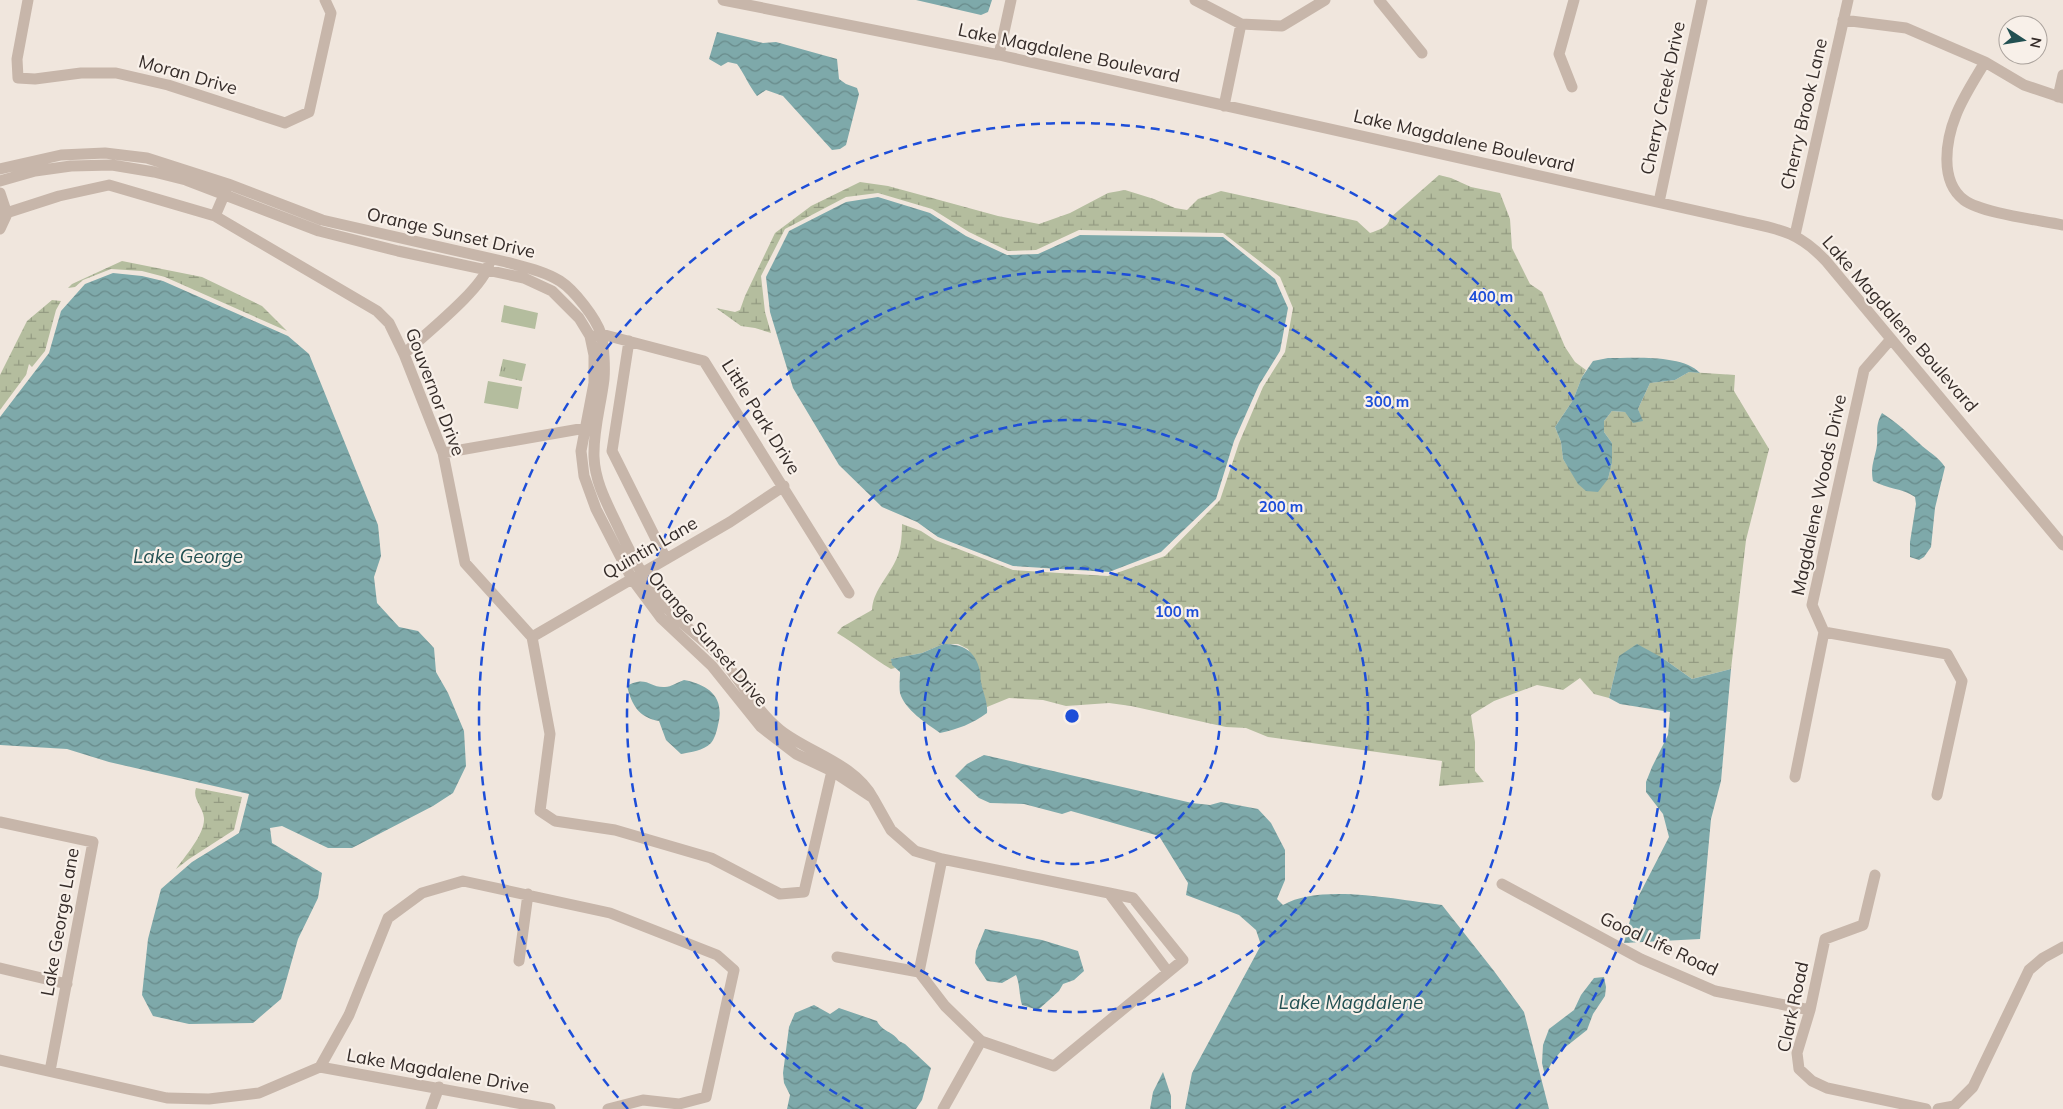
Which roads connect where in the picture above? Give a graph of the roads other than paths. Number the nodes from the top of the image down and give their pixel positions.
1 (28, 0) edge
2 (325, 0) edge
3 (723, 0) edge
4 (1011, 0) edge
5 (1195, 0) edge
6 (1325, 0) edge
7 (1379, 0) edge
8 (1574, 0) edge
9 (1702, 0) edge
10 (1848, 0) edge
11 (1843, 20) junction
12 (1241, 24) junction
13 (1422, 53) dead end
14 (999, 55) junction
15 (1985, 62) junction
16 (2063, 75) edge
17 (1572, 87) dead end
18 (2060, 98) edge
19 (1224, 106) junction
20 (0, 169) edge
21 (0, 181) edge
22 (226, 189) junction
23 (0, 193) edge
24 (1659, 202) junction
25 (3, 214) edge
26 (215, 216) junction
27 (2063, 225) edge
28 (0, 229) edge
29 (1795, 235) junction
30 (489, 264) junction
31 (596, 335) junction
32 (1891, 339) junction
33 (629, 341) junction
34 (404, 354) junction
35 (590, 427) junction
36 (443, 453) junction
37 (784, 486) junction
38 (2063, 545) edge
39 (666, 559) junction
40 (637, 576) junction
41 (849, 593) dead end
42 (1824, 632) junction
43 (532, 636) junction
44 (835, 767) junction
45 (1795, 777) dead end
46 (1937, 795) dead end
47 (0, 822) edge
48 (942, 859) junction
49 (1875, 875) dead end
50 (1502, 884) dead end
51 (1110, 893) junction
52 (528, 894) junction
53 (2063, 947) edge
54 (838, 957) dead end
55 (519, 961) dead end
56 (0, 968) edge
57 (919, 972) junction
58 (1168, 972) junction
59 (67, 984) junction
60 (1810, 1010) junction
61 (981, 1041) junction
62 (0, 1060) edge
63 (320, 1067) junction
64 (50, 1071) junction
65 (439, 1087) junction
66 (166, 1104) edge
67 (430, 1109) edge
68 (550, 1109) edge
69 (608, 1109) edge
70 (943, 1109) edge
71 (1926, 1109) edge
72 (1938, 1109) edge

1 - 2 street, Moran Drive
3 - 14 street, Lake Magdalene Boulevard
4 - 14 street
5 - 12 street
6 - 12 street
7 - 13 street
8 - 17 street
9 - 24 street, Cherry Creek Drive
10 - 11 street, Cherry Brook Lane
11 - 15 street
11 - 29 street, Cherry Brook Lane
12 - 19 street
14 - 19 street, Lake Magdalene Boulevard
15 - 18 street
15 - 27 street
16 - 18 street
19 - 24 street, Lake Magdalene Boulevard
20 - 22 street, Orange Sunset Drive
21 - 22 street, Orange Sunset Drive
22 - 26 street
22 - 30 street, Orange Sunset Drive
23 - 25 street
24 - 29 street, Lake Magdalene Boulevard
25 - 26 street, Gouvernor Drive
25 - 28 street
26 - 34 street, Gouvernor Drive
29 - 32 street, Lake Magdalene Boulevard
30 - 31 street, Orange Sunset Drive
30 - 34 street
31 - 33 street, Little Park Drive
31 - 35 street, Orange Sunset Drive
32 - 38 street, Lake Magdalene Boulevard
32 - 42 street, Magdalene Woods Drive
33 - 37 street, Little Park Drive
33 - 39 street
34 - 36 street, Gouvernor Drive
35 - 36 street
35 - 40 street, Orange Sunset Drive
36 - 43 street, Gouvernor Drive
37 - 39 street, Quintin Lane
37 - 41 street, Little Park Drive
39 - 40 street, Quintin Lane
40 - 43 street, Quintin Lane
40 - 44 street, Orange Sunset Drive
42 - 45 street
42 - 46 street
43 - 44 street
44 - 48 street, Orange Sunset Drive
47 - 59 street, Lake George Lane
48 - 51 street, Orange Sunset Drive
48 - 57 street
49 - 60 street, Clark Road
50 - 60 street, Good Life Road
51 - 58 street
51 - 58 street, Orange Sunset Drive
52 - 55 street
52 - 63 street, Lake Magdalene Drive
52 - 69 street, Lake Magdalene Drive
53 - 72 street
54 - 57 street
56 - 59 street
57 - 61 street, Orange Sunset Drive
58 - 61 street, Orange Sunset Drive
59 - 64 street, Lake George Lane
60 - 71 street, Clark Road
61 - 70 street
62 - 64 street, Lake Magdalene Drive
63 - 65 street, Lake Magdalene Drive
63 - 66 street, Lake Magdalene Drive
64 - 66 street, Lake Magdalene Drive
65 - 67 street
65 - 68 street, Lake Magdalene Drive

